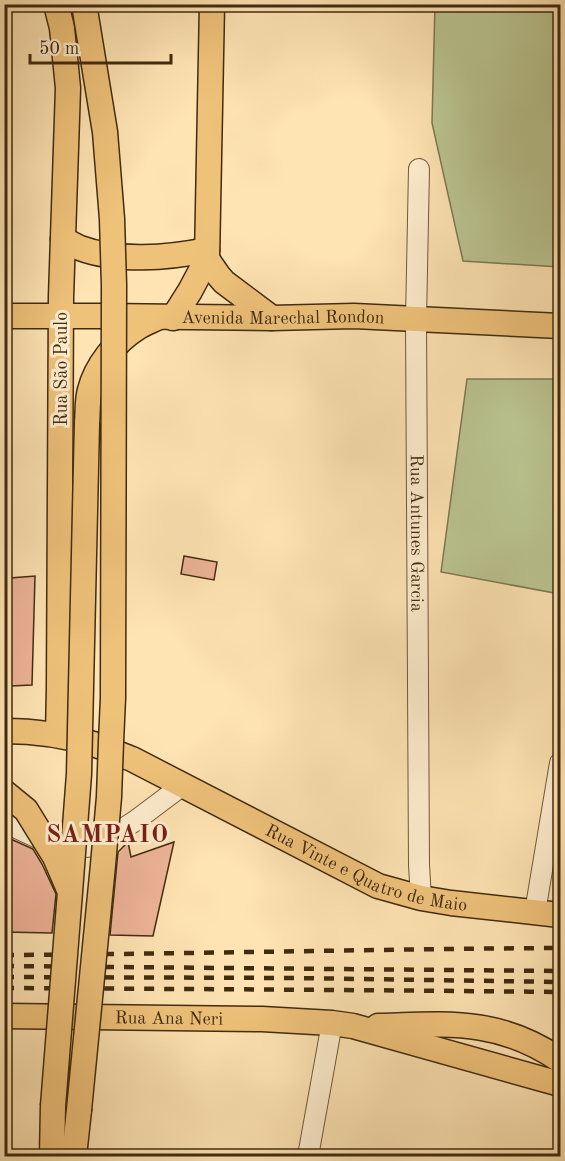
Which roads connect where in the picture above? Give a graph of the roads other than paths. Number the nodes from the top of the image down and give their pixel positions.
1 (56, 4) edge
2 (84, 4) edge
3 (212, 4) edge
4 (419, 169) dead end
5 (63, 239) junction
6 (207, 254) junction
7 (4, 316) edge
8 (61, 316) junction
9 (166, 317) junction
10 (272, 318) junction
11 (416, 320) junction
12 (561, 326) edge
13 (4, 731) edge
14 (57, 735) junction
15 (561, 763) edge
16 (183, 785) junction
17 (4, 792) edge
18 (4, 822) edge
19 (70, 892) junction
20 (421, 898) junction
21 (534, 912) junction
22 (561, 915) edge
23 (4, 1016) edge
24 (343, 1025) junction
25 (561, 1060) edge
26 (561, 1084) edge
27 (52, 1156) edge
28 (74, 1156) edge
29 (308, 1156) edge

1 - 5 main road, Rua São Paulo
2 - 28 main road, bridge
3 - 6 main road
4 - 11 street, Rua Antunes Garcia
5 - 6 main road
5 - 8 main road, Rua São Paulo
6 - 9 main road
6 - 10 main road
7 - 8 main road, Avenida Marechal Rondon
8 - 9 main road, Avenida Marechal Rondon
8 - 14 main road, Rua São Paulo
9 - 10 main road, Avenida Marechal Rondon
9 - 19 main road, bridge
10 - 11 main road, Avenida Marechal Rondon
11 - 12 main road, Avenida Marechal Rondon
11 - 20 street, Rua Antunes Garcia
13 - 14 main road, Rua Vinte e Quatro de Maio
14 - 16 main road, Rua Vinte e Quatro de Maio
15 - 21 street
16 - 18 street
16 - 20 main road, Rua Vinte e Quatro de Maio
17 - 19 main road, bridge
19 - 27 main road, bridge
20 - 21 main road, Rua Vinte e Quatro de Maio
21 - 22 main road, Rua Vinte e Quatro de Maio
23 - 24 main road, Rua Ana Neri
24 - 25 main road
24 - 26 main road
24 - 29 street

